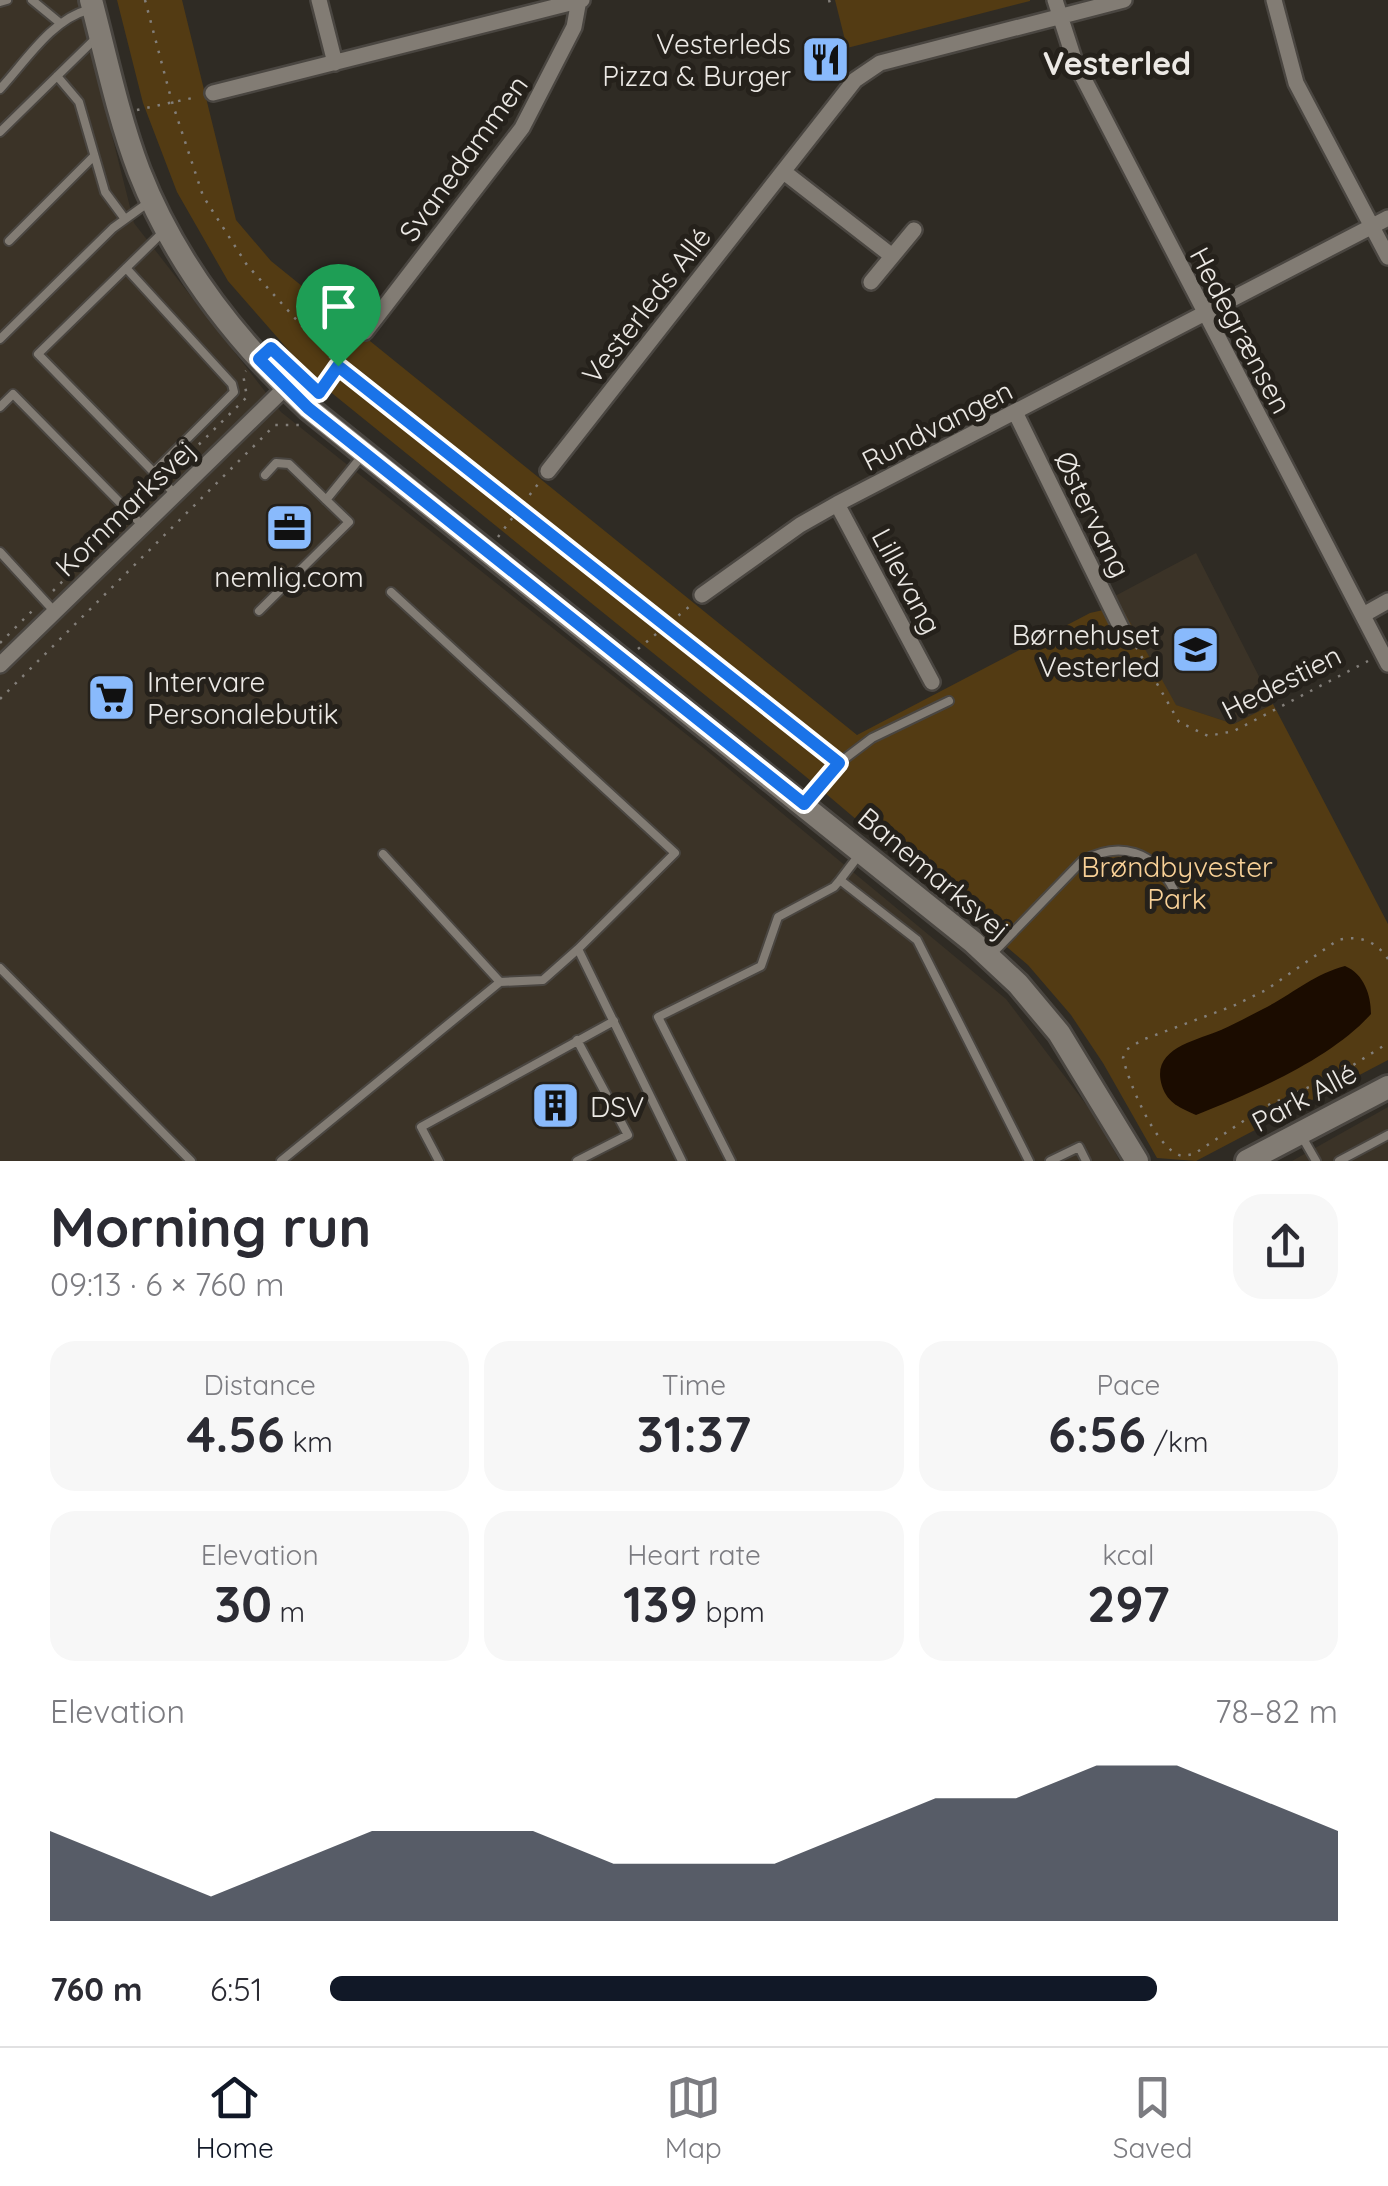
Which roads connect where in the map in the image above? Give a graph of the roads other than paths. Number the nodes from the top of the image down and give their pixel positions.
1 (7, 0) edge
2 (32, 0) edge
3 (319, 0) edge
4 (580, 0) edge
5 (1124, 0) edge
6 (1274, 0) edge
7 (0, 2) edge
8 (92, 4) edge
9 (1057, 8) edge
10 (60, 23) junction
11 (100, 34) junction
12 (335, 62) junction
13 (57, 76) junction
14 (0, 89) edge
15 (213, 93) road end
16 (0, 132) edge
17 (94, 156) junction
18 (784, 172) junction
19 (152, 199) junction
20 (1388, 218) edge
21 (125, 219) junction
22 (1372, 226) junction
23 (166, 228) junction
24 (914, 230) dead end
25 (9, 241) dead end
26 (892, 256) junction
27 (1388, 257) edge
28 (126, 268) junction
29 (871, 282) dead end
30 (1203, 313) junction
31 (364, 332) road end
32 (0, 339) edge
33 (286, 387) junction
34 (0, 407) edge
35 (1015, 412) junction
36 (364, 453) junction
37 (548, 470) road end
38 (154, 472) junction
39 (266, 474) dead end
40 (176, 494) junction
41 (326, 500) junction
42 (837, 504) junction
43 (143, 526) junction
44 (0, 552) edge
45 (390, 592) dead end
46 (702, 595) road end
47 (1388, 601) edge
48 (49, 606) junction
49 (258, 611) dead end
50 (1363, 614) junction
51 (1126, 638) road end
52 (1385, 659) edge
53 (0, 665) edge
54 (932, 682) dead end
55 (949, 701) dead end
56 (804, 804) junction
57 (862, 852) junction
58 (383, 854) dead end
59 (840, 880) junction
60 (1174, 890) dead end
61 (578, 949) junction
62 (989, 957) junction
63 (0, 968) edge
64 (500, 982) junction
65 (614, 1021) junction
66 (577, 1040) junction
67 (1388, 1087) edge
68 (1300, 1133) junction
69 (1388, 1136) edge
70 (192, 1161) edge
71 (282, 1161) edge
72 (438, 1161) edge
73 (578, 1161) edge
74 (682, 1161) edge
75 (732, 1161) edge
76 (1030, 1161) edge
77 (1050, 1161) edge
78 (1086, 1161) edge
79 (1137, 1161) edge
80 (1248, 1161) edge
81 (1316, 1161) edge
82 (1339, 1161) edge

1 - 7 lane
2 - 10 lane
3 - 12 street
4 - 12 street
4 - 31 street, Svanedammen
5 - 9 street, Vesterleds Allé
6 - 22 street
8 - 10 lane
8 - 11 street, Banemarksvej
9 - 18 street, Vesterleds Allé
9 - 30 street, Hedegrænsen
10 - 14 lane
11 - 13 lane
11 - 19 street, Banemarksvej
12 - 15 street
13 - 16 lane
13 - 17 lane
17 - 21 lane
17 - 25 lane
18 - 26 street
18 - 37 street, Vesterleds Allé
19 - 21 lane
19 - 23 street, Banemarksvej
20 - 22 street, Rundvangen
21 - 32 lane
22 - 27 street
22 - 30 street, Rundvangen
23 - 28 lane
23 - 33 street, Banemarksvej
24 - 26 street
26 - 29 street
28 - 38 lane
28 - 38 lane
30 - 35 street, Rundvangen
30 - 50 street, Hedegrænsen
33 - 36 street, Banemarksvej
33 - 40 street, Kornmarksvej
34 - 43 lane
35 - 42 street, Rundvangen
35 - 51 street, Østervang
36 - 41 lane
36 - 56 street, Banemarksvej
38 - 40 lane
39 - 41 lane
40 - 43 street, Kornmarksvej
41 - 49 lane
42 - 46 street, Rundvangen
42 - 54 street, Lillevang
43 - 48 street, Kornmarksvej
44 - 48 lane
45 - 61 lane
47 - 50 street
48 - 53 street, Kornmarksvej
50 - 52 street, Hedegrænsen
55 - 56 lane
56 - 57 street, Banemarksvej
57 - 59 lane
57 - 62 street, Banemarksvej
58 - 64 lane
59 - 75 lane
59 - 76 lane
60 - 62 lane
61 - 64 lane
61 - 65 lane
62 - 79 street, Banemarksvej
63 - 70 lane
64 - 71 lane
65 - 66 lane
65 - 74 lane
66 - 72 lane
66 - 73 lane
67 - 68 street, Park Allé
68 - 80 street, Park Allé
68 - 81 lane
69 - 82 lane
77 - 78 lane

